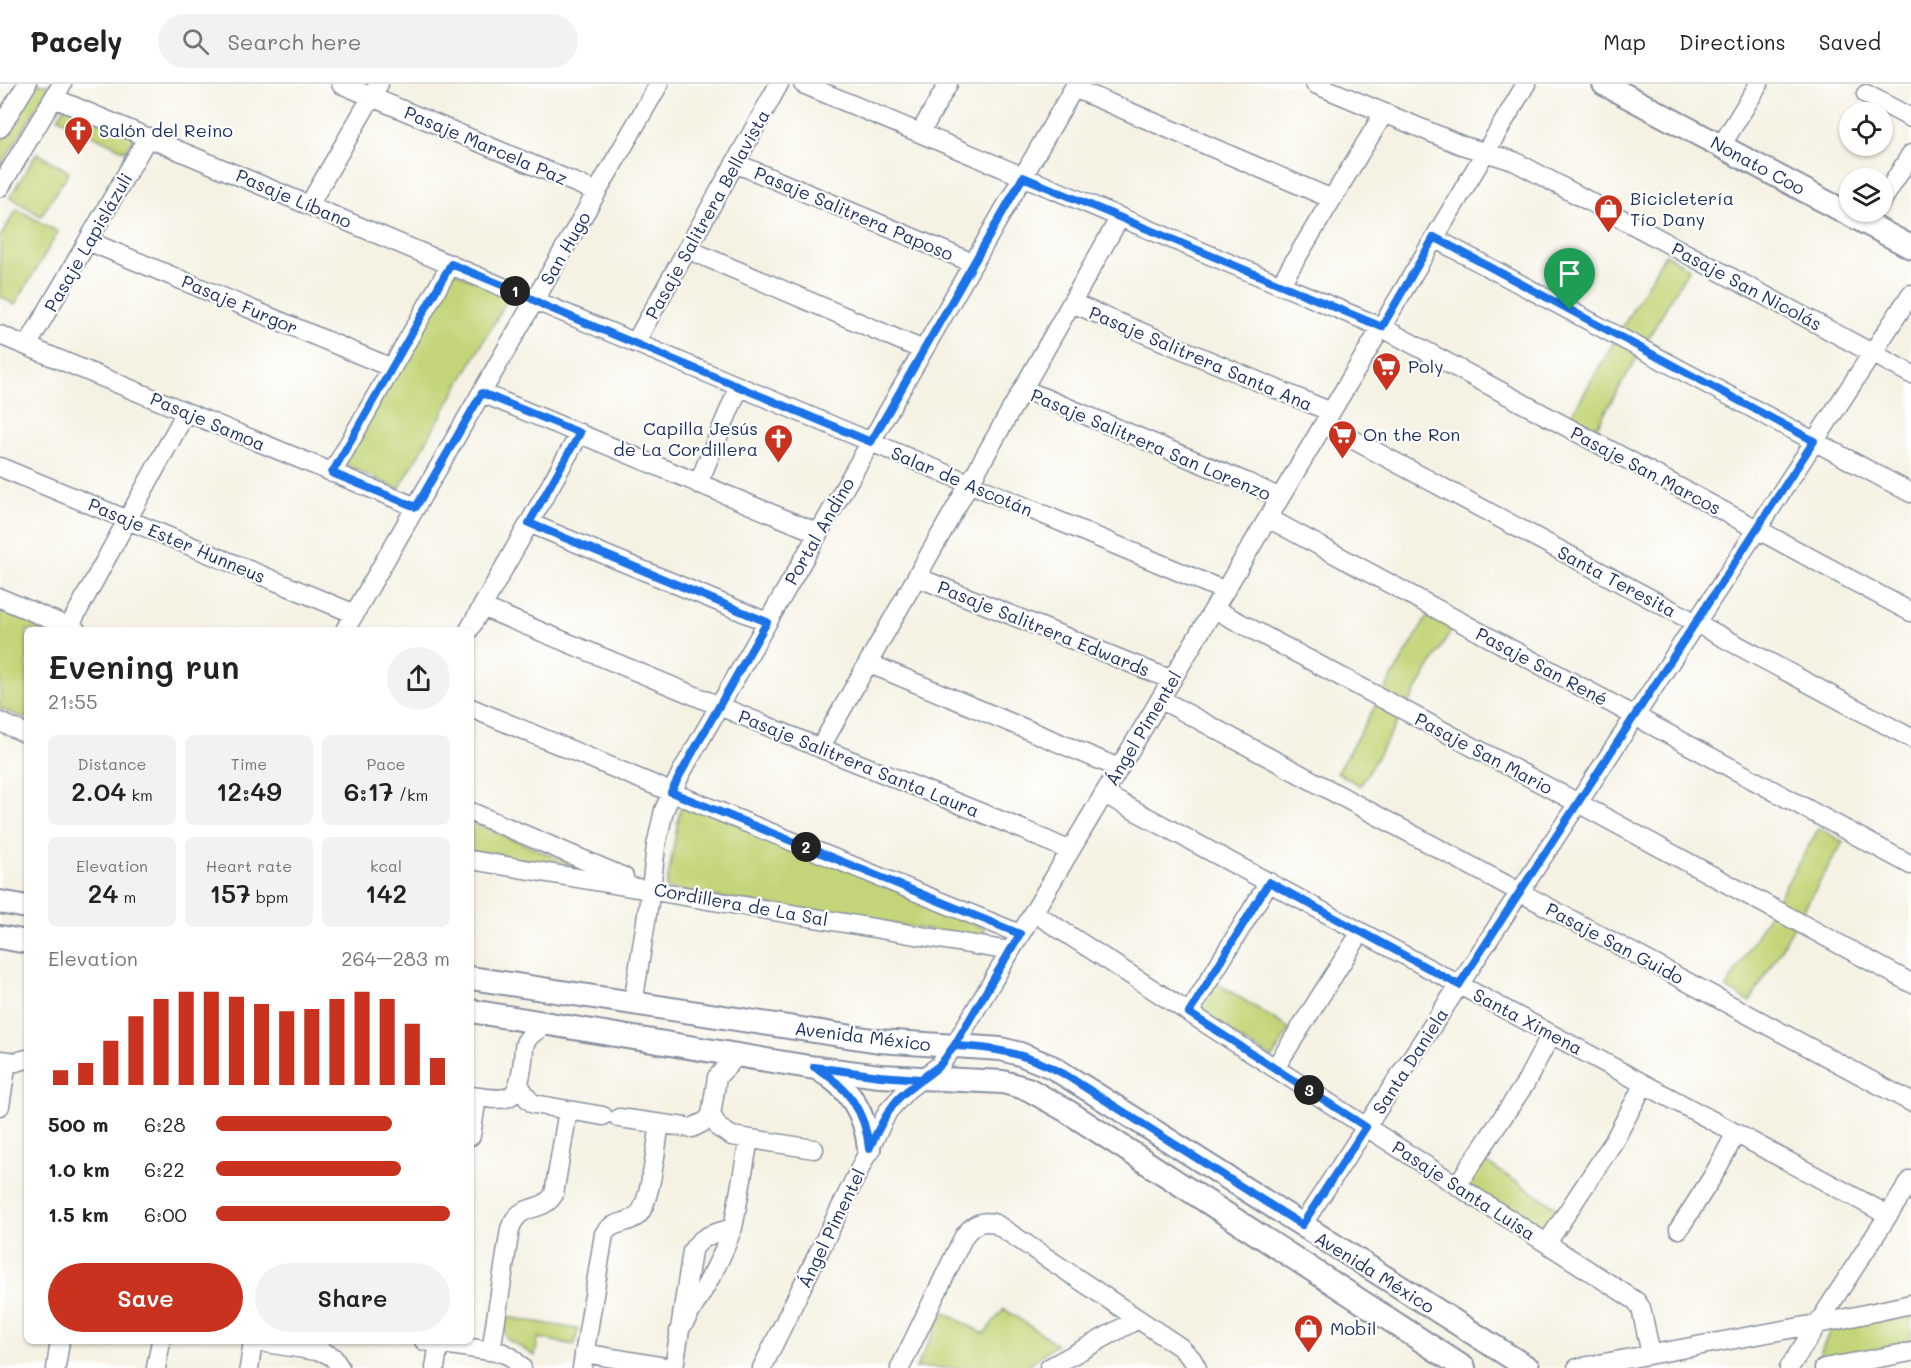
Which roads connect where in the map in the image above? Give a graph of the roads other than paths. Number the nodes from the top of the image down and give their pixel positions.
1 (27, 84) edge
2 (341, 84) edge
3 (779, 84) edge
4 (803, 84) edge
5 (948, 84) edge
6 (1315, 84) edge
7 (1526, 84) edge
8 (1604, 84) edge
9 (1759, 84) edge
10 (657, 85) edge
11 (1075, 86) edge
12 (375, 90) edge
13 (58, 91) edge
14 (1866, 94) dead end
15 (1384, 113) junction
16 (1911, 118) edge
17 (0, 128) edge
18 (920, 133) junction
19 (148, 137) junction
20 (1721, 146) junction
21 (1485, 152) junction
22 (1911, 154) edge
23 (735, 163) junction
24 (1023, 177) junction
25 (1893, 183) edge
26 (0, 187) edge
27 (597, 192) junction
28 (1332, 199) junction
29 (1839, 202) edge
30 (309, 205) junction
31 (1120, 218) junction
32 (1877, 222) edge
33 (1434, 237) junction
34 (88, 241) junction
35 (1911, 247) edge
36 (687, 249) junction
37 (973, 263) junction
38 (451, 264) junction
39 (1280, 285) junction
40 (1911, 294) edge
41 (534, 301) junction
42 (1072, 303) junction
43 (1382, 327) junction
44 (0, 335) edge
45 (634, 343) junction
46 (27, 346) junction
47 (923, 350) junction
48 (1872, 353) junction
49 (392, 368) junction
50 (1911, 374) edge
51 (739, 387) junction
52 (1023, 389) junction
53 (482, 393) junction
54 (186, 412) junction
55 (1327, 418) junction
56 (580, 433) junction
57 (1814, 441) junction
58 (871, 442) junction
59 (0, 467) edge
60 (332, 473) junction
61 (698, 483) junction
62 (970, 484) junction
63 (1911, 494) edge
64 (1280, 498) junction
65 (416, 507) junction
66 (1268, 518) junction
67 (128, 520) junction
68 (529, 523) junction
69 (1757, 529) junction
70 (818, 533) junction
71 (917, 577) junction
72 (1225, 591) junction
73 (0, 598) edge
74 (482, 608) junction
75 (1214, 609) junction
76 (1911, 612) edge
77 (355, 614) junction
78 (767, 622) junction
79 (1696, 623) junction
80 (70, 627) edge
81 (73, 627) edge
82 (347, 627) edge
83 (471, 627) edge
84 (868, 663) junction
85 (1172, 680) junction
86 (1160, 699) junction
87 (719, 705) junction
88 (474, 709) edge
89 (1635, 716) junction
90 (0, 722) edge
91 (24, 733) edge
92 (1911, 738) edge
93 (820, 748) junction
94 (1119, 768) junction
95 (671, 792) junction
96 (1104, 794) junction
97 (1578, 803) junction
98 (474, 813) edge
99 (1070, 851) junction
100 (474, 860) edge
101 (1911, 865) edge
102 (1269, 882) junction
103 (651, 889) junction
104 (1520, 892) junction
105 (0, 902) edge
106 (24, 906) edge
107 (1033, 912) junction
108 (1361, 932) junction
109 (1020, 934) junction
110 (0, 937) edge
111 (24, 941) edge
112 (1010, 951) junction
113 (474, 978) edge
114 (1911, 983) edge
115 (1459, 985) junction
116 (633, 1004) junction
117 (474, 1011) edge
118 (1189, 1013) junction
119 (500, 1015) junction
120 (548, 1023) junction
121 (1551, 1034) junction
122 (525, 1043) junction
123 (954, 1046) junction
124 (690, 1047) junction
125 (738, 1055) junction
126 (4, 1060) edge
127 (24, 1060) edge
128 (814, 1067) junction
129 (1275, 1068) junction
130 (717, 1077) junction
131 (921, 1079) junction
132 (1644, 1084) junction
133 (520, 1086) junction
134 (474, 1096) edge
135 (1911, 1102) edge
136 (0, 1106) edge
137 (568, 1110) junction
138 (711, 1116) junction
139 (660, 1124) junction
140 (1366, 1127) junction
141 (1736, 1133) junction
142 (749, 1139) junction
143 (814, 1149) dead end
144 (869, 1149) junction
145 (1911, 1180) edge
146 (1457, 1185) junction
147 (1888, 1215) junction
148 (1302, 1225) junction
149 (733, 1228) junction
150 (1679, 1229) dead end
151 (1547, 1244) junction
152 (1911, 1304) edge
153 (1138, 1319) junction
154 (1818, 1323) junction
155 (680, 1331) junction
156 (60, 1344) edge
157 (160, 1344) edge
158 (253, 1344) edge
159 (287, 1344) edge
160 (431, 1344) edge
161 (444, 1344) edge
162 (309, 1346) edge
163 (491, 1351) junction
164 (1911, 1352) edge
165 (1651, 1354) junction
166 (583, 1360) edge
167 (56, 1368) edge
168 (156, 1368) edge
169 (249, 1368) edge
170 (340, 1368) edge
171 (435, 1368) edge
172 (522, 1368) edge
173 (673, 1368) edge
174 (762, 1368) edge
175 (900, 1368) edge
176 (1049, 1368) edge
177 (1197, 1368) edge
178 (1464, 1368) edge
179 (1528, 1368) edge
180 (1577, 1368) edge
181 (1789, 1368) edge
182 (1824, 1368) edge

1 - 17 street
2 - 12 street, Pasaje Marcela Paz
3 - 23 street, Pasaje Salitrera Bellavista
4 - 18 street, Pasaje San Marcos
5 - 18 street
6 - 15 street, Pasaje San Nicolás
7 - 21 street, Ángel Pimentel
8 - 20 main road, Nonato Coo
9 - 20 street
10 - 27 street, San Hugo
11 - 24 street, Portal Andino
11 - 28 street
12 - 27 street, Pasaje Marcela Paz
12 - 30 street
13 - 19 street, Pasaje Líbano
13 - 26 street
14 - 16 street
15 - 21 street, Pasaje San Nicolás
15 - 28 street
18 - 24 street, Pasaje San Marcos
19 - 30 street, Pasaje Líbano
19 - 34 street, Pasaje Lapislázuli
20 - 29 main road, Nonato Coo
21 - 33 street, Ángel Pimentel
21 - 48 street, Pasaje San Nicolás
22 - 25 street
23 - 36 street, Pasaje Salitrera Bellavista
23 - 37 street, Pasaje Salitrera Paposo
24 - 31 street, Pasaje San Marcos
24 - 37 street, Portal Andino
27 - 41 street, San Hugo
28 - 39 street
30 - 38 street, Pasaje Líbano
31 - 39 street, Pasaje San Marcos
31 - 42 street
32 - 35 main road, Nonato Coo
33 - 43 street, Ángel Pimentel
33 - 57 street
34 - 46 street, Pasaje Lapislázuli
34 - 49 street, Pasaje Furgor
36 - 45 street, Pasaje Salitrera Bellavista
36 - 47 street
37 - 47 street, Portal Andino
38 - 41 street, Pasaje Líbano
38 - 49 street
39 - 43 street, Pasaje San Marcos
40 - 48 street, Santa Daniela
41 - 45 street, Salar de Ascotán
41 - 53 street, San Hugo
42 - 52 street
42 - 55 street, Pasaje Salitrera Santa Ana
43 - 55 street, Ángel Pimentel
43 - 69 street, Pasaje San Marcos
44 - 46 street, Pasaje Samoa
45 - 51 street, Salar de Ascotán
46 - 54 street, Pasaje Samoa
47 - 58 street, Portal Andino
48 - 50 street, Pasaje San Nicolás
48 - 57 street, Santa Daniela
49 - 60 street
51 - 58 street, Salar de Ascotán
51 - 61 street
52 - 62 street
52 - 64 street, Pasaje Salitrera San Lorenzo
53 - 56 street
53 - 65 street, San Hugo
54 - 60 street, Pasaje Samoa
54 - 67 street
55 - 64 street, Ángel Pimentel
55 - 79 street, Santa Teresita
56 - 61 street
56 - 68 street
57 - 63 street
57 - 69 street, Santa Daniela
58 - 62 street, Salar de Ascotán
58 - 70 street, Portal Andino
59 - 67 street, Pasaje Ester Hunneus
60 - 65 street, Pasaje Samoa
61 - 70 street
62 - 71 street
62 - 72 street, Salar de Ascotán
64 - 66 street, Ángel Pimentel
65 - 77 street, San Hugo
66 - 72 street, Ángel Pimentel
66 - 89 street, Pasaje San René
67 - 77 street, Pasaje Ester Hunneus
67 - 81 street
68 - 74 street
68 - 78 street
69 - 76 street, Pasaje San Marcos
69 - 79 street, Santa Daniela
70 - 78 street, Portal Andino
71 - 84 street
71 - 85 street, Pasaje Salitrera Edwards
72 - 75 street, Ángel Pimentel
73 - 80 street
74 - 83 street
74 - 87 street, Pasaje Salitrera Santa Laura
75 - 85 street, Ángel Pimentel
75 - 97 street, Pasaje San Mario
77 - 82 street, San Hugo
78 - 87 street, Portal Andino
79 - 89 street, Santa Daniela
79 - 92 street, Santa Teresita
84 - 93 street
84 - 94 street
85 - 86 street, Ángel Pimentel
86 - 94 street, Ángel Pimentel
86 - 104 street, Pasaje San Guido
87 - 93 street, Pasaje Salitrera Santa Laura
87 - 95 street, Portal Andino
88 - 95 street
89 - 97 street, Santa Daniela
89 - 101 street, Pasaje San René
90 - 91 street
93 - 99 street, Pasaje Salitrera Santa Laura
94 - 96 street, Ángel Pimentel
95 - 103 street, Portal Andino
95 - 109 street
96 - 99 street, Ángel Pimentel
96 - 102 street, Santa Ximena
97 - 104 street, Santa Daniela
97 - 114 street, Pasaje San Mario
98 - 103 street
99 - 107 street, Ángel Pimentel
100 - 103 street, Cordillera de La Sal
102 - 108 street, Santa Ximena
102 - 118 street
103 - 112 street, Cordillera de La Sal
103 - 116 street, Portal Andino
104 - 115 street, Santa Daniela
104 - 135 street, Pasaje San Guido
105 - 106 main road
107 - 109 street, Ángel Pimentel
107 - 118 street, Pasaje Santa Luisa
108 - 115 street, Santa Ximena
108 - 129 street
109 - 112 street, Ángel Pimentel
110 - 111 main road
112 - 123 street, Ángel Pimentel
113 - 116 main road, Avenida México
115 - 121 street, Santa Ximena
115 - 140 street, Santa Daniela
116 - 123 main road, Avenida México
117 - 119 main road, Avenida México
118 - 129 street, Pasaje Santa Luisa
119 - 120 main road, Avenida México
119 - 122 street
120 - 122 street
120 - 124 main road, Avenida México
121 - 132 street, Santa Ximena
121 - 146 street
122 - 133 street
123 - 131 street, Ángel Pimentel
123 - 148 main road, Avenida México
124 - 125 main road, Avenida México
124 - 130 street
125 - 128 main road, Avenida México
125 - 130 street
126 - 127 street
126 - 136 street
128 - 131 main road, Avenida México
128 - 144 main road
129 - 140 street, Pasaje Santa Luisa
130 - 138 street
131 - 144 street, Ángel Pimentel
131 - 178 main road, Avenida México
132 - 141 street, Santa Ximena
132 - 151 street
133 - 134 street
133 - 137 street
137 - 139 street
137 - 163 street
138 - 139 street
138 - 142 street
139 - 166 street
140 - 146 street, Pasaje Santa Luisa
140 - 148 street, Santa Daniela
141 - 147 street, Santa Ximena
141 - 150 street
142 - 143 street
142 - 149 street
144 - 174 street, Ángel Pimentel
145 - 147 street
146 - 151 street, Pasaje Santa Luisa
147 - 154 street
148 - 179 main road, Avenida México
149 - 155 street
149 - 155 street
151 - 165 street, Pasaje Santa Luisa
152 - 154 street
153 - 175 street
153 - 176 street
153 - 177 street
154 - 165 street
154 - 181 street
155 - 173 street
156 - 167 street
157 - 168 street
158 - 169 street
159 - 162 street
160 - 171 street
161 - 163 street
162 - 170 street
163 - 172 street
164 - 182 street
165 - 180 street
166 - 173 street

